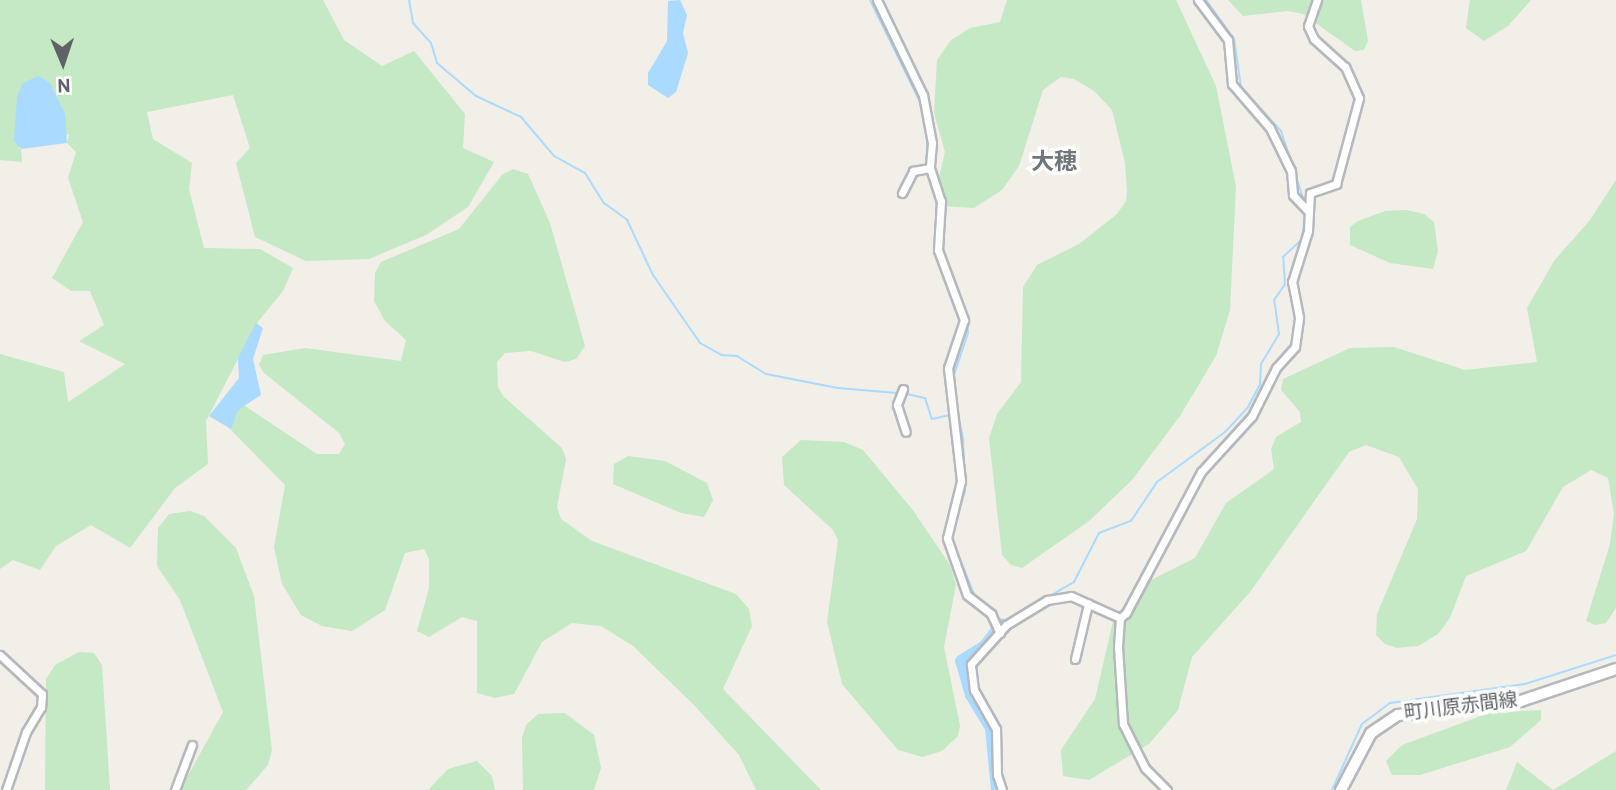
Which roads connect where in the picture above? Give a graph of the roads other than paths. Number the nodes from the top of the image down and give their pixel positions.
1 (877, 0) edge
2 (1198, 0) edge
3 (1317, 0) edge
4 (930, 168) junction
5 (902, 193) dead end
6 (1309, 212) junction
7 (903, 389) dead end
8 (906, 432) dead end
9 (1088, 604) junction
10 (1121, 618) junction
11 (1000, 633) junction
12 (0, 655) edge
13 (1075, 659) dead end
14 (1616, 669) edge
15 (192, 745) dead end
16 (6, 790) edge
17 (175, 790) edge
18 (1002, 790) edge
19 (1167, 790) edge
20 (1341, 790) edge

1 - 4 street
2 - 6 street
3 - 6 street
4 - 5 street
4 - 11 street
6 - 10 street
7 - 8 street
9 - 10 street
9 - 11 street
9 - 13 street
10 - 19 street
11 - 18 street
12 - 16 street
14 - 20 main road, 町川原赤間線
15 - 17 street

